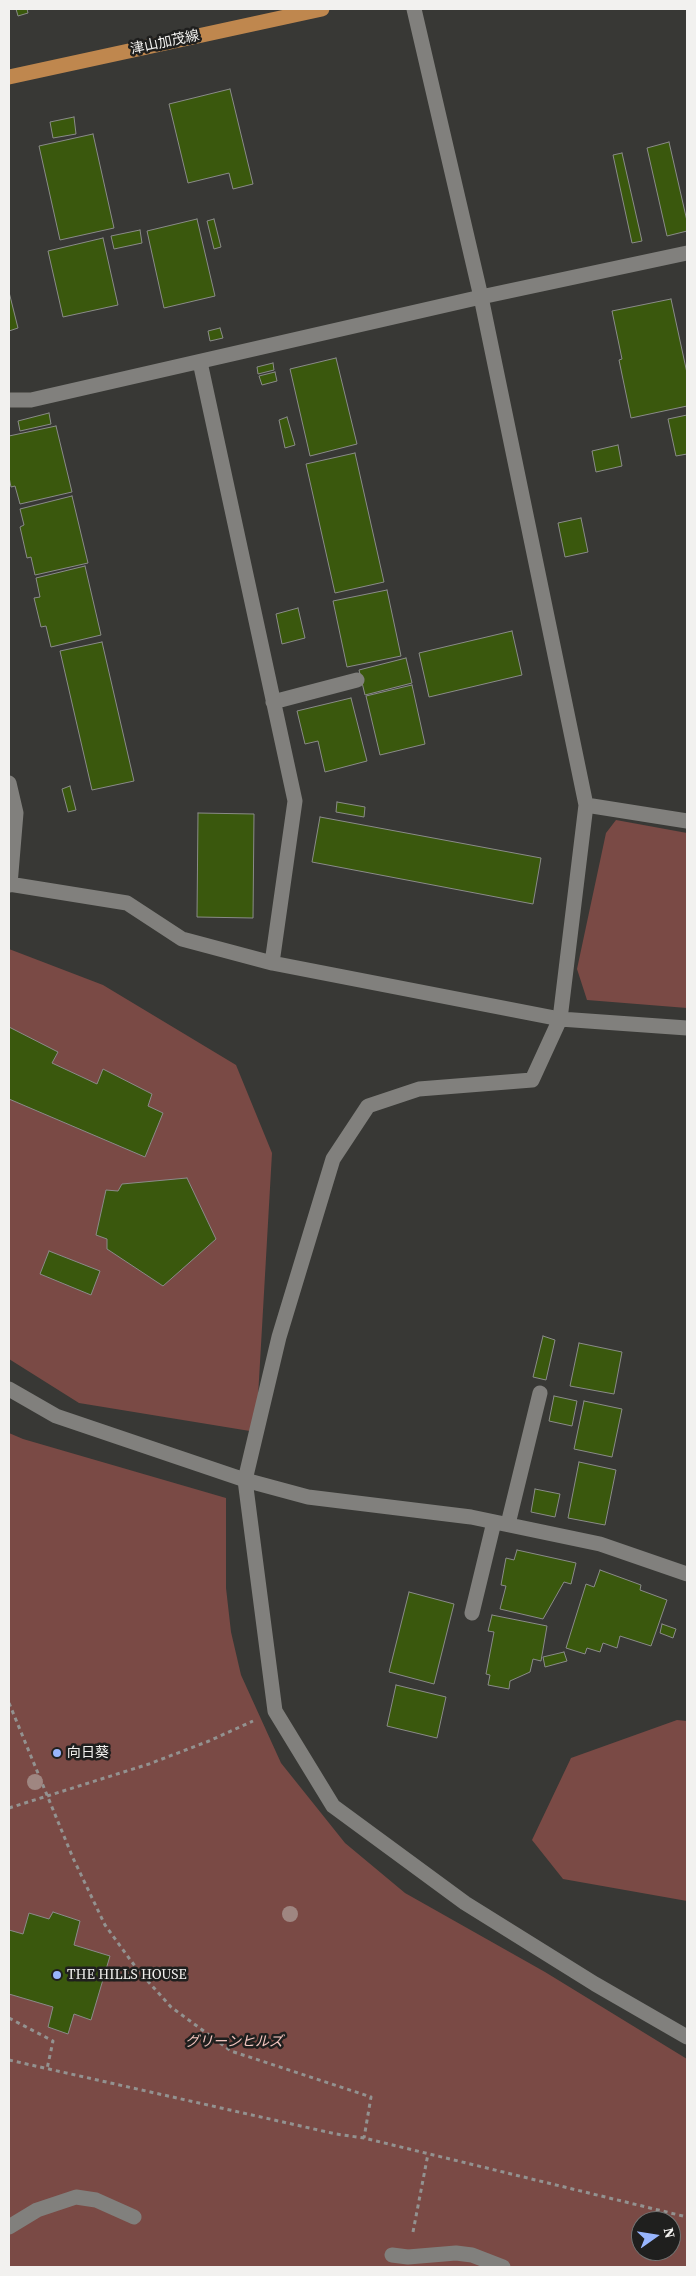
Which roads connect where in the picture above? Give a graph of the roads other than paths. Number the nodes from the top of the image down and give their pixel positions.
1 (322, 9) edge
2 (414, 9) edge
3 (9, 77) edge
4 (687, 253) edge
5 (481, 296) junction
6 (200, 362) junction
7 (9, 400) edge
8 (357, 680) dead end
9 (273, 702) junction
10 (9, 783) edge
11 (586, 805) junction
12 (687, 821) edge
13 (10, 884) edge
14 (272, 963) junction
15 (560, 1019) junction
16 (687, 1028) edge
17 (9, 1389) edge
18 (540, 1392) dead end
19 (245, 1480) junction
20 (501, 1523) junction
21 (687, 1574) edge
22 (472, 1614) dead end
23 (687, 2037) edge
24 (134, 2217) dead end
25 (9, 2227) edge
26 (392, 2255) dead end
27 (504, 2267) edge

1 - 3 main road, 津山加茂線
2 - 5 street
4 - 5 street
5 - 6 street
5 - 11 street
6 - 7 street
6 - 9 street
8 - 9 street
9 - 14 street
10 - 13 street
11 - 12 street
11 - 15 street
13 - 14 street
14 - 15 street
15 - 16 street
15 - 19 street
17 - 19 street
18 - 20 street
19 - 20 street
19 - 23 street
20 - 21 street
20 - 22 street
24 - 25 street
26 - 27 street

